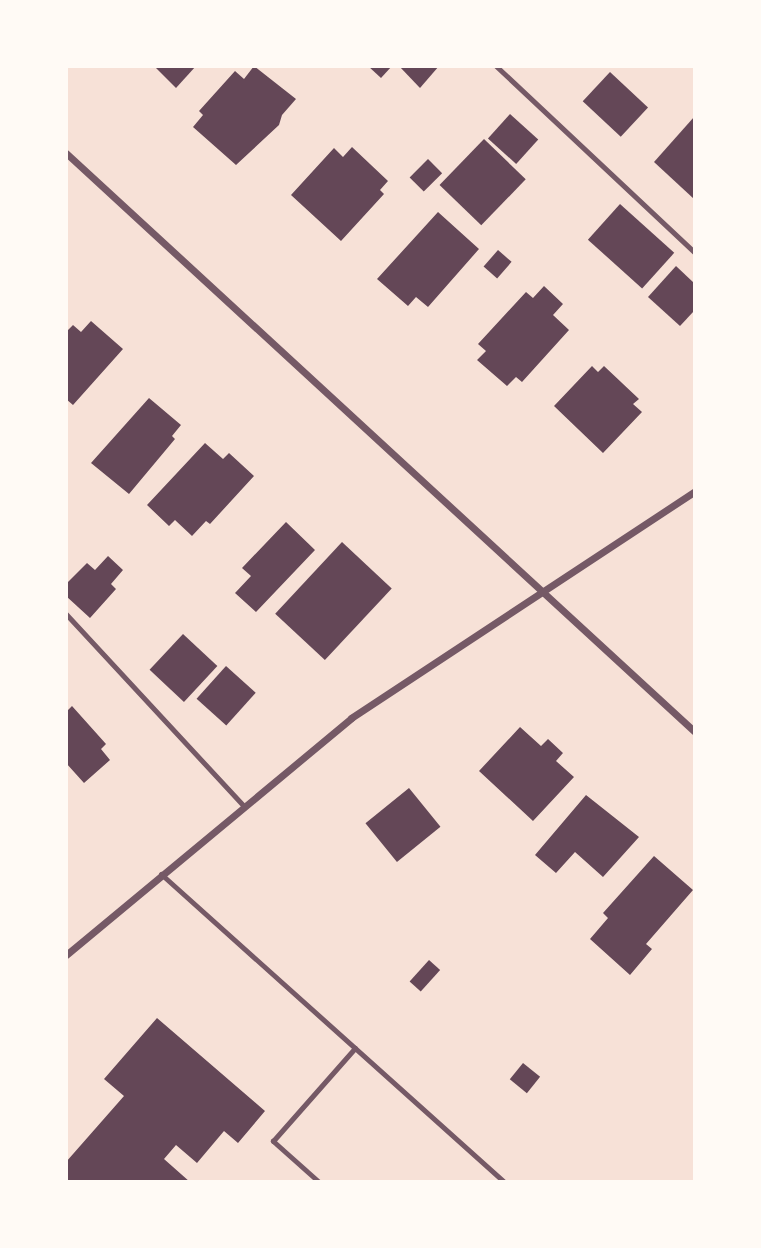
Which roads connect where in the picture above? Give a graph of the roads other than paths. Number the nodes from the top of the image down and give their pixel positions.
1 (496, 66) edge
2 (66, 153) edge
3 (695, 252) edge
4 (695, 492) edge
5 (542, 592) junction
6 (66, 614) edge
7 (695, 732) edge
8 (243, 805) junction
9 (161, 874) junction
10 (66, 955) edge
11 (355, 1048) junction
12 (319, 1181) edge
13 (504, 1181) edge

1 - 3 lane
2 - 5 street
4 - 5 street
5 - 7 street
5 - 8 street
6 - 8 lane
8 - 9 street
9 - 10 street
9 - 11 lane
11 - 12 lane
11 - 13 lane

